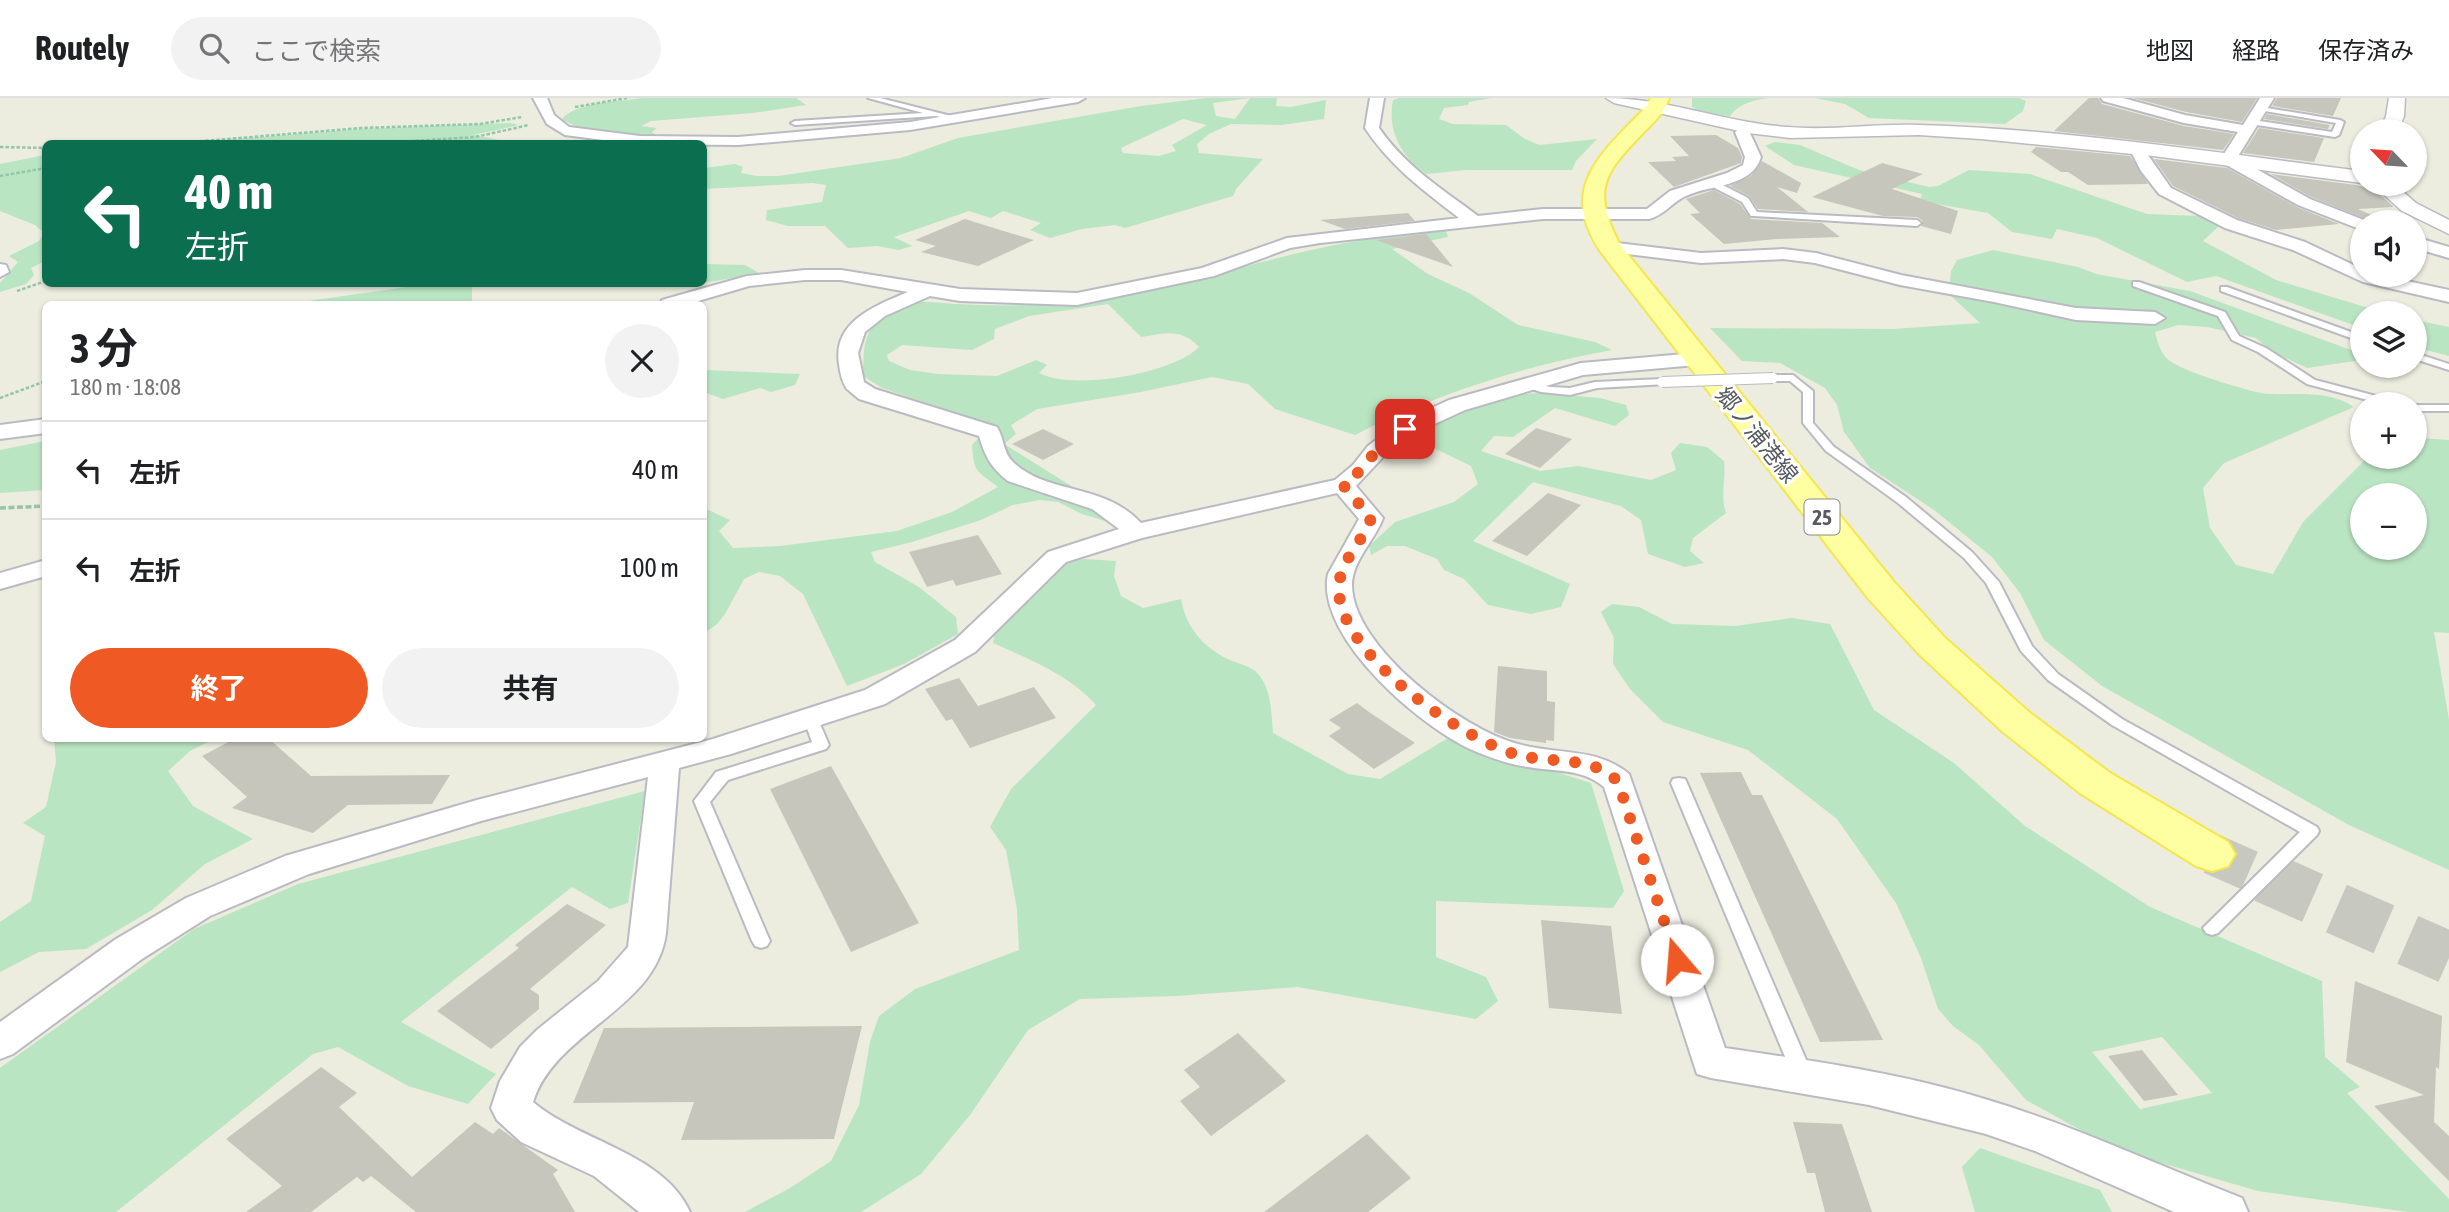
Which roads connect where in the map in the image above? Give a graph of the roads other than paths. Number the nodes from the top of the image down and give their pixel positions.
1 (540, 98) edge
2 (871, 98) edge
3 (1078, 98) edge
4 (1377, 98) edge
5 (1614, 98) edge
6 (2108, 98) edge
7 (2397, 98) edge
8 (1658, 103) edge
9 (934, 114) junction
10 (2258, 115) edge
11 (959, 119) junction
12 (2394, 119) edge
13 (795, 123) dead end
14 (1748, 128) junction
15 (640, 140) edge
16 (707, 141) edge
17 (2136, 148) junction
18 (2228, 160) junction
19 (2350, 175) edge
20 (1712, 183) junction
21 (2396, 196) edge
22 (1594, 213) junction
23 (2350, 220) edge
24 (1474, 221) junction
25 (1916, 223) dead end
26 (2449, 228) edge
27 (2427, 246) edge
28 (1609, 247) junction
29 (2449, 253) edge
30 (2136, 284) dead end
31 (929, 289) junction
32 (2224, 289) dead end
33 (2449, 296) edge
34 (679, 301) edge
35 (2155, 318) dead end
36 (2350, 335) edge
37 (1696, 359) junction
38 (2427, 360) edge
39 (2449, 367) edge
40 (1524, 385) junction
41 (2350, 392) edge
42 (2427, 408) edge
43 (2449, 408) edge
44 (42, 427) edge
45 (0, 432) edge
46 (1343, 485) junction
47 (1135, 532) junction
48 (42, 569) edge
49 (0, 581) edge
50 (810, 717) junction
51 (664, 762) junction
52 (1679, 783) dead end
53 (2212, 855) tunnel mouth
54 (2212, 928) dead end
55 (761, 941) dead end
56 (0, 1043) edge
57 (1804, 1077) junction
58 (669, 1212) edge
59 (2227, 1212) edge

1 - 15 street
2 - 9 lane
3 - 11 street
4 - 24 street
5 - 8 street
6 - 10 street
7 - 12 street
8 - 14 street
8 - 22 main road, 郷ノ浦港線 / 25
9 - 11 lane
9 - 13 lane
10 - 10 lane
10 - 18 street
11 - 16 street
14 - 17 street
14 - 20 street
17 - 18 street
17 - 33 street
18 - 19 street
18 - 23 street
20 - 22 street
20 - 25 lane
21 - 26 street
22 - 24 street
22 - 28 main road, 郷ノ浦港線 / 25
24 - 31 street
27 - 29 street
28 - 35 street
28 - 37 main road, 郷ノ浦港線 / 25
30 - 41 lane
31 - 34 street
31 - 47 street
32 - 36 lane
37 - 40 street
37 - 53 main road, 郷ノ浦港線 / 25
38 - 39 lane
40 - 46 street
40 - 54 lane, bridge
42 - 43 lane
44 - 45 street
46 - 47 street
46 - 57 street
47 - 50 street
48 - 49 street
50 - 51 street
50 - 55 lane
51 - 56 street
51 - 58 street
52 - 57 lane
57 - 59 street

